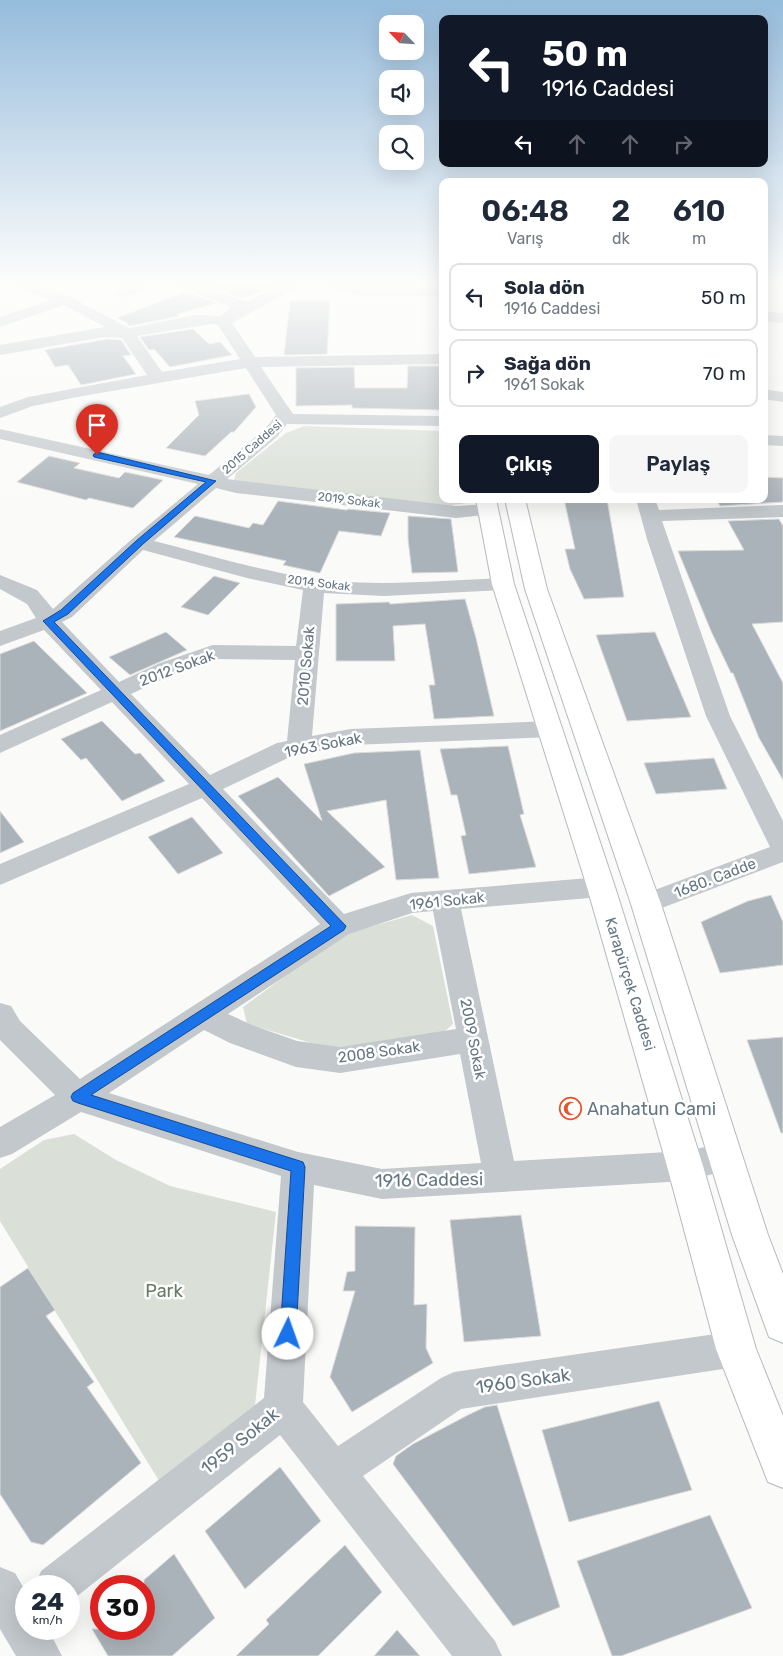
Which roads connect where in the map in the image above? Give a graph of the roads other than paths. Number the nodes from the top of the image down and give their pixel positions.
1 (146, 360) edge
2 (361, 360) edge
3 (251, 362) junction
4 (157, 377) junction
5 (768, 395) edge
6 (783, 397) edge
7 (0, 413) edge
8 (282, 419) junction
9 (439, 421) edge
10 (0, 434) edge
11 (768, 440) edge
12 (783, 441) edge
13 (212, 481) junction
14 (492, 503) edge
15 (496, 503) edge
16 (496, 503) edge
17 (648, 508) edge
18 (783, 511) edge
19 (140, 542) junction
20 (0, 581) edge
21 (503, 584) junction
22 (314, 585) junction
23 (48, 621) junction
24 (0, 639) edge
25 (307, 652) junction
26 (116, 693) junction
27 (551, 729) junction
28 (0, 745) edge
29 (299, 747) junction
30 (206, 787) junction
31 (783, 847) edge
32 (783, 852) edge
33 (0, 875) edge
34 (601, 887) junction
35 (444, 900) junction
36 (646, 904) junction
37 (339, 926) junction
38 (0, 1015) edge
39 (204, 1016) junction
40 (473, 1039) junction
41 (78, 1097) junction
42 (0, 1144) edge
43 (725, 1158) junction
44 (686, 1166) junction
45 (298, 1167) junction
46 (501, 1178) junction
47 (783, 1324) edge
48 (736, 1348) junction
49 (283, 1408) junction
50 (783, 1467) edge
51 (334, 1473) junction
52 (70, 1575) edge
53 (11, 1611) edge
54 (40, 1656) edge
55 (480, 1656) edge

1 - 4 street
2 - 3 street
3 - 4 street
3 - 8 street
4 - 7 street
5 - 6 street
8 - 9 street, 2015 Caddesi
8 - 13 street, 2015 Caddesi
10 - 13 street, 2019 Sokak
11 - 12 street
13 - 14 street, 2019 Sokak
13 - 19 street, 2015 Caddesi
15 - 21 main road, Karapürçek Caddesi
16 - 36 main road
17 - 18 street
17 - 31 street
19 - 22 street, 2014 Sokak
19 - 23 street, 2015 Caddesi
20 - 23 street
21 - 22 street, 2014 Sokak
21 - 27 main road, Karapürçek Caddesi
22 - 25 street, 2010 Sokak
23 - 24 street, 2015 Caddesi
23 - 26 street
25 - 26 street, 2012 Sokak
25 - 29 street, 2010 Sokak
26 - 28 street, 2012 Sokak
26 - 30 street
27 - 29 street, 1963 Sokak
27 - 34 main road, Karapürçek Caddesi
29 - 30 street, 1963 Sokak
30 - 33 street, 1963 Sokak
30 - 37 street
32 - 36 street, 1680. Cadde
34 - 35 street, 1961 Sokak
34 - 44 main road, Karapürçek Caddesi
35 - 37 street, 1961 Sokak
35 - 40 street, 2009 Sokak
36 - 43 main road
37 - 39 street, 1961 Sokak
38 - 41 street, 1916 Caddesi
39 - 40 street, 2008 Sokak
39 - 41 street, 1961 Sokak
40 - 46 street, 2009 Sokak
41 - 42 street, 1961 Sokak
41 - 45 street, 1916 Caddesi
43 - 44 street, 1916 Caddesi
43 - 47 main road
44 - 46 street, 1916 Caddesi
44 - 48 main road, Karapürçek Caddesi
45 - 46 street, 1916 Caddesi
45 - 49 street, 1959 Sokak
48 - 50 main road, Karapürçek Caddesi
48 - 51 street, 1960 Sokak
49 - 51 street
49 - 52 street, 1959 Sokak
51 - 55 street
53 - 54 street

